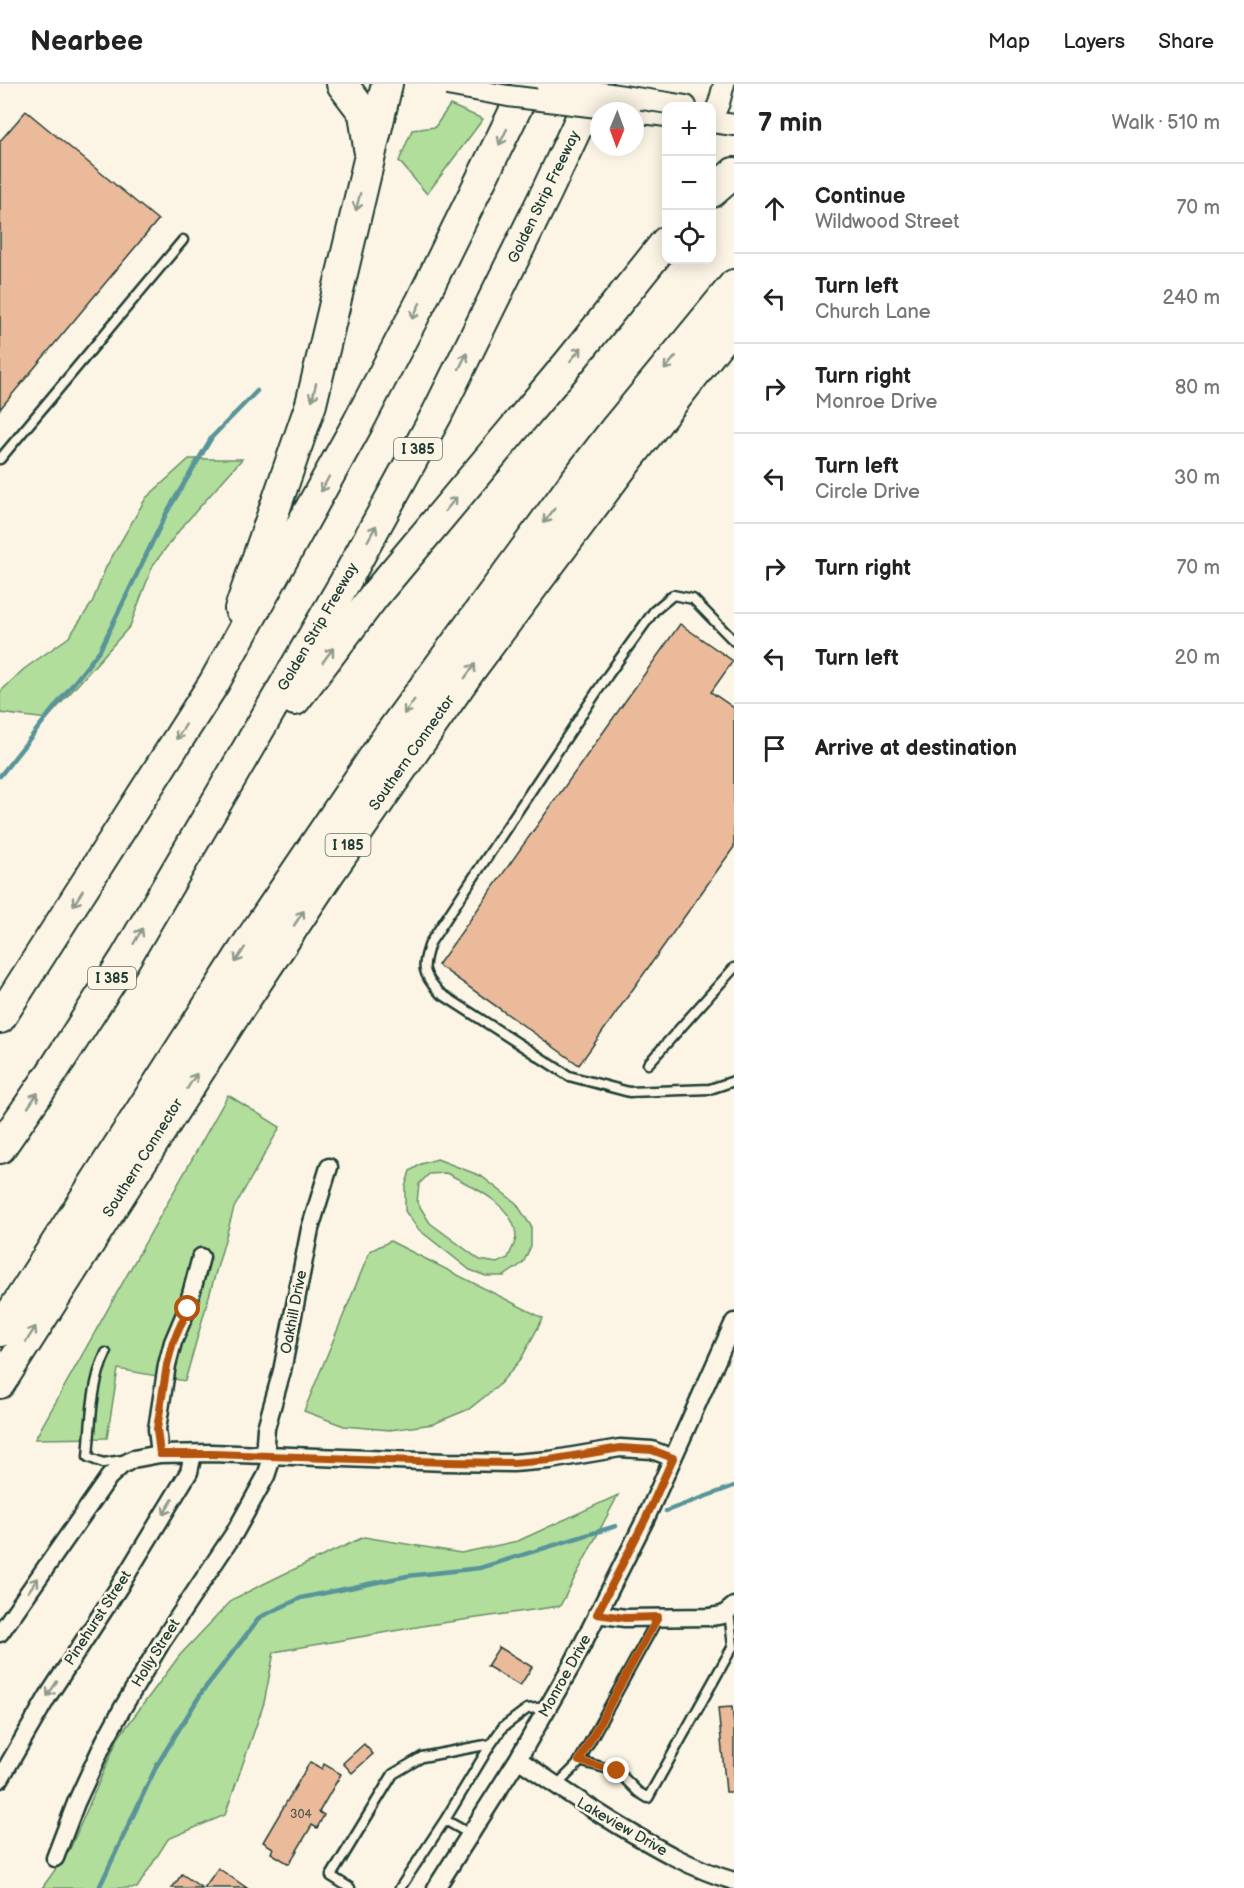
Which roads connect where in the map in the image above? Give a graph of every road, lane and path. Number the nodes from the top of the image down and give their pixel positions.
1 (342, 84) edge
2 (387, 84) edge
3 (446, 84) edge
4 (528, 84) edge
5 (546, 84) edge
6 (597, 84) edge
7 (712, 84) edge
8 (724, 84) edge
9 (711, 102) edge
10 (590, 106) edge
11 (662, 108) edge
12 (662, 110) edge
13 (716, 111) edge
14 (644, 112) edge
15 (716, 122) edge
16 (734, 125) edge
17 (370, 158) junction
18 (734, 174) edge
19 (716, 188) edge
20 (183, 240) dead end
21 (662, 247) edge
22 (734, 285) edge
23 (723, 324) edge
24 (0, 459) edge
25 (734, 641) edge
26 (214, 683) junction
27 (216, 802) junction
28 (734, 968) edge
29 (0, 1018) edge
30 (648, 1064) dead end
31 (734, 1082) edge
32 (0, 1148) edge
33 (329, 1167) dead end
34 (201, 1257) dead end
35 (734, 1322) edge
36 (0, 1331) edge
37 (106, 1353) dead end
38 (0, 1383) edge
39 (160, 1454) junction
40 (193, 1454) junction
41 (270, 1457) junction
42 (673, 1458) junction
43 (133, 1459) junction
44 (732, 1613) edge
45 (597, 1614) junction
46 (658, 1617) junction
47 (1, 1629) edge
48 (548, 1707) junction
49 (491, 1744) junction
50 (518, 1759) junction
51 (579, 1761) junction
52 (0, 1779) edge
53 (556, 1786) junction
54 (445, 1820) junction
55 (470, 1834) junction
56 (55, 1858) dead end
57 (734, 1881) edge
58 (350, 1888) edge
59 (400, 1888) edge
60 (436, 1888) edge

1 - 17 highway
2 - 17 highway
3 - 10 street, bridge
4 -> 26 highway
5 - 11 street, bridge
27 -> 6 highway, Golden Strip Freeway / I 385
7 - 9 street
8 - 13 street
12 - 14 street
15 - 16 street
17 -> 26 highway
18 - 19 highway
20 - 24 lane
27 -> 21 highway
22 - 23 highway, Southern Connector / I 185
23 -> 36 highway, Southern Connector / I 185
38 -> 23 highway, Southern Connector / I 185
25 - 31 lane
26 -> 29 highway
32 -> 27 highway, Golden Strip Freeway / I 385
28 - 30 lane
33 - 41 street, Oakhill Drive
34 - 39 street
35 - 42 street, Monroe Drive
37 - 43 lane
39 - 40 street
39 - 43 street
40 - 41 street
40 -> 52 street, Pinehurst Street
41 - 42 street
41 - 56 street, Holly Street
42 - 45 street, Monroe Drive
47 -> 43 street
44 - 46 street
44 - 51 lane
45 - 46 street
45 - 48 street, Monroe Drive
46 - 51 lane
48 - 49 lane
48 - 50 street, Monroe Drive
49 - 54 lane
49 - 58 lane
50 - 53 street, Lakeview Drive
50 - 55 street, Monroe Drive
51 - 53 lane
53 - 57 street, Lakeview Drive
54 - 55 lane
54 - 59 lane
55 - 60 street, Monroe Drive

